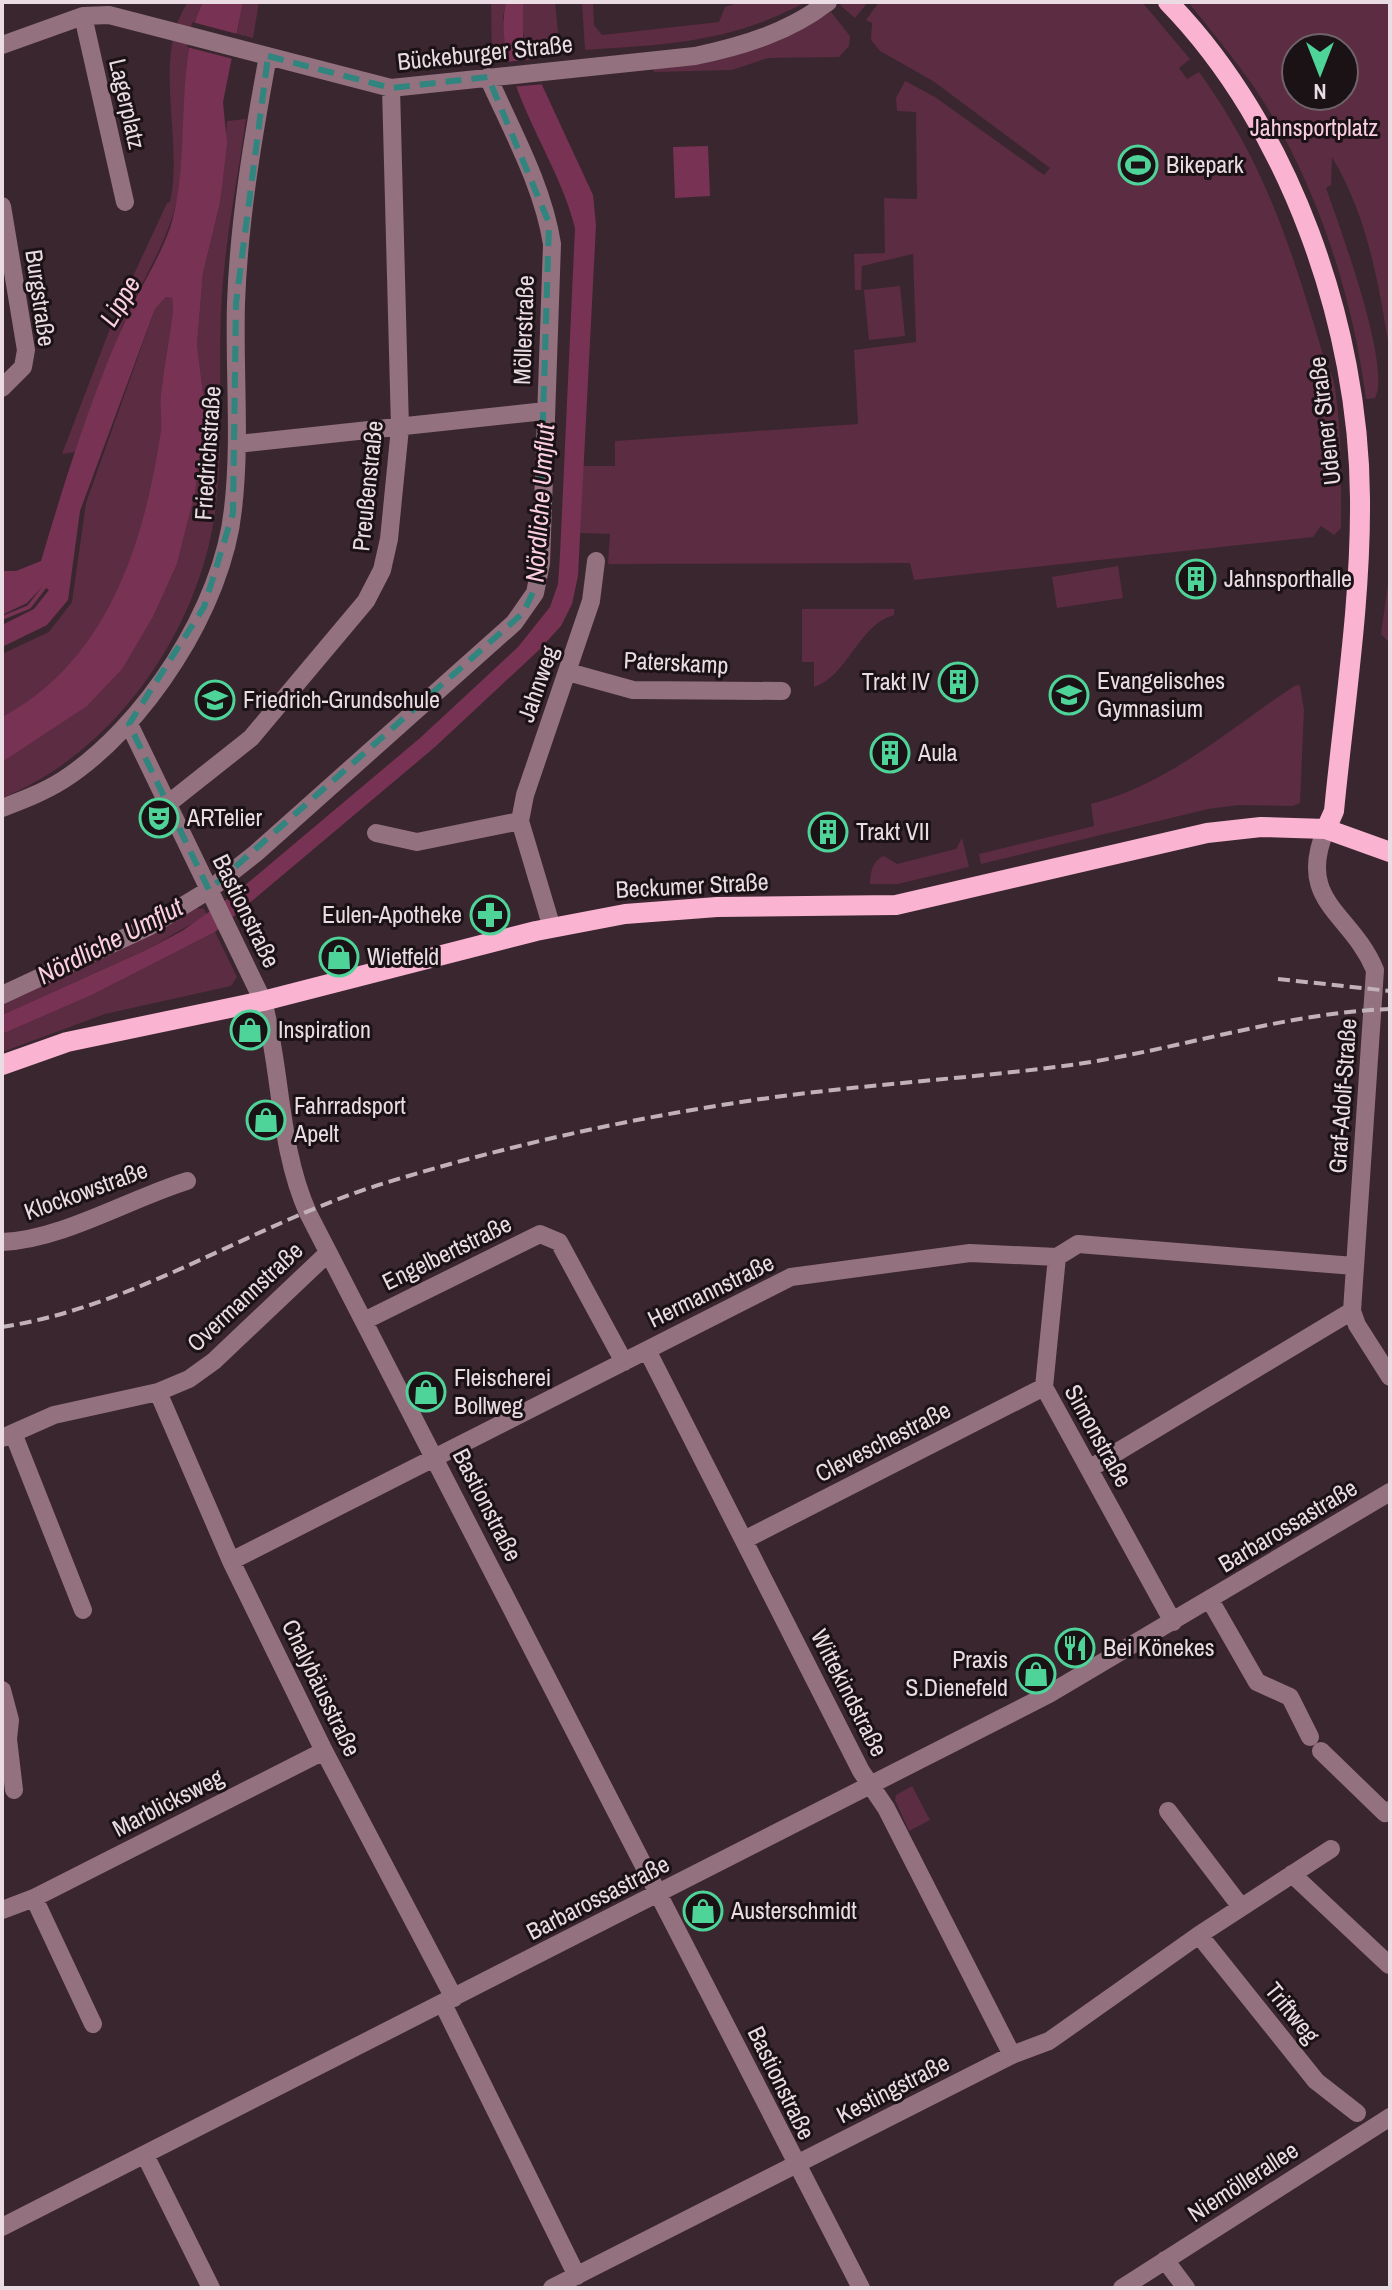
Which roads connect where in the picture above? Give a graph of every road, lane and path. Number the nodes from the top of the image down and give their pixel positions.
1 (1168, 2) edge
2 (823, 6) edge
3 (91, 11) edge
4 (2, 45) edge
5 (268, 56) junction
6 (497, 76) junction
7 (391, 88) junction
8 (125, 202) dead end
9 (2, 206) edge
10 (2, 388) edge
11 (545, 411) junction
12 (400, 428) junction
13 (238, 444) junction
14 (596, 561) dead end
15 (568, 672) junction
16 (782, 691) dead end
17 (129, 724) junction
18 (169, 803) junction
19 (2, 808) edge
20 (520, 821) junction
21 (1326, 829) junction
22 (376, 833) dead end
23 (1390, 852) edge
24 (211, 895) junction
25 (552, 928) junction
26 (2, 995) edge
27 (263, 1001) junction
28 (2, 1065) edge
29 (187, 1181) dead end
30 (2, 1242) edge
31 (328, 1253) junction
32 (1057, 1257) junction
33 (1354, 1266) junction
34 (1352, 1311) junction
35 (364, 1321) junction
36 (647, 1350) junction
37 (624, 1362) junction
38 (1390, 1377) edge
39 (1044, 1387) junction
40 (158, 1392) junction
41 (7, 1435) edge
42 (436, 1458) junction
43 (1089, 1469) junction
44 (1390, 1492) edge
45 (744, 1540) junction
46 (231, 1561) junction
47 (1210, 1600) junction
48 (83, 1610) dead end
49 (1173, 1622) junction
50 (2, 1690) edge
51 (5, 1739) edge
52 (324, 1751) junction
53 (872, 1786) junction
54 (14, 1790) dead end
55 (1390, 1810) edge
56 (1168, 1811) dead end
57 (1331, 1849) dead end
58 (1292, 1874) junction
59 (660, 1893) junction
60 (34, 1898) junction
61 (1241, 1907) junction
62 (2, 1910) edge
63 (1199, 1935) junction
64 (1389, 1965) edge
65 (449, 2001) junction
66 (93, 2024) dead end
67 (1012, 2055) junction
68 (1357, 2113) dead end
69 (1386, 2125) edge
70 (145, 2155) junction
71 (796, 2166) junction
72 (2, 2227) edge
73 (1165, 2260) junction
74 (577, 2276) junction
75 (211, 2288) edge
76 (552, 2288) edge
77 (861, 2288) edge
78 (1122, 2288) edge
79 (1186, 2288) edge

1 - 21 main road, Udener Straße
2 - 6 street, Bückeburger Straße
3 - 4 street
3 - 5 street, Bückeburger Straße
3 - 8 street, Lagerplatz
5 - 7 street, Bückeburger Straße
5 - 13 street, Friedrichstraße
6 - 7 street, Bückeburger Straße
6 - 11 street, Möllerstraße
7 - 12 street, Preußenstraße
9 - 10 street, Burgstraße
11 - 12 street
11 - 24 street, Möllerstraße
12 - 13 street
12 - 18 street, Preußenstraße
13 - 17 street, Friedrichstraße
14 - 15 street, Jahnweg
15 - 16 street, Paterskamp
15 - 20 street, Jahnweg
17 - 18 street, Bastionstraße
17 - 19 street, Friedrichstraße
18 - 24 street, Bastionstraße
20 - 22 street
20 - 25 street
21 - 23 main road, Beckumer Straße
21 - 25 main road, Beckumer Straße
21 - 33 street, Graf-Adolf-Straße
24 - 26 street, Möllerstraße
24 - 27 street, Bastionstraße
25 - 27 main road, Beckumer Straße
27 - 28 main road, Beckumer Straße
27 - 31 street, Bastionstraße
29 - 30 street, Klockowstraße
31 - 35 street, Bastionstraße
31 - 40 street, Overmannstraße
32 - 33 street, Hermannstraße
32 - 36 street, Hermannstraße
32 - 39 street, Simonstraße
33 - 34 street, Graf-Adolf-Straße
34 - 38 street
34 - 43 street
35 - 37 street, Engelbertstraße
35 - 42 street, Bastionstraße
36 - 37 street, Hermannstraße
36 - 45 street, Wittekindstraße
37 - 42 street, Hermannstraße
39 - 43 street, Simonstraße
39 - 45 street, Cleveschestraße
40 - 41 street, Overmannstraße
40 - 46 street, Chalybäusstraße
41 - 48 street, Overmannstraße
42 - 46 street, Hermannstraße
42 - 59 street, Bastionstraße
43 - 49 street, Simonstraße
44 - 47 street, Barbarossastraße
45 - 53 street, Wittekindstraße
46 - 52 street, Chalybäusstraße
47 - 49 street, Barbarossastraße
47 - 55 street, Barbarossastraße
49 - 53 street, Barbarossastraße
50 - 51 street
51 - 54 street
52 - 60 street, Marblicksweg
52 - 65 street, Chalybäusstraße
53 - 59 street, Barbarossastraße
53 - 67 street, Wittekindstraße
56 - 61 street
57 - 58 street, Kestingstraße
58 - 61 street, Kestingstraße
58 - 64 street
59 - 65 street, Barbarossastraße
59 - 71 street, Bastionstraße
60 - 62 street, Marblicksweg
60 - 66 street
61 - 63 street, Kestingstraße
63 - 67 street, Kestingstraße
63 - 68 street, Triftweg
65 - 70 street, Barbarossastraße
65 - 74 street, Chalybäusstraße
67 - 71 street, Kestingstraße
69 - 73 street, Niemöllerallee
70 - 72 street, Barbarossastraße
70 - 75 street
71 - 74 street, Kestingstraße
71 - 77 street, Bastionstraße
73 - 78 street, Niemöllerallee
73 - 79 street
74 - 76 street, Kestingstraße

